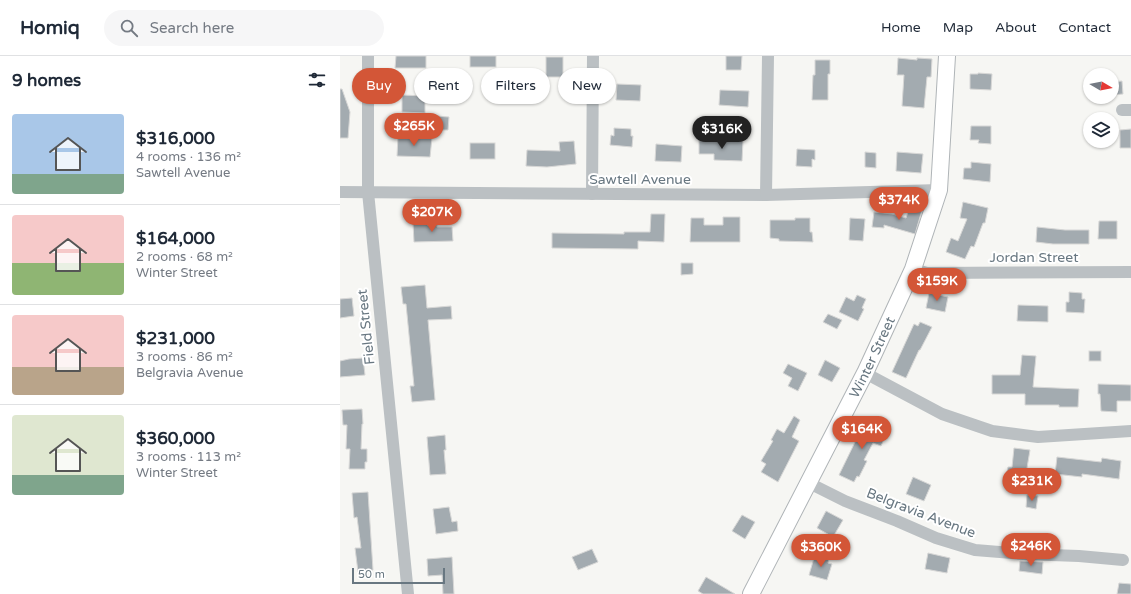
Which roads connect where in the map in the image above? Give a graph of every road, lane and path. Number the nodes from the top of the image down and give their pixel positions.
1 (368, 56) edge
2 (593, 56) edge
3 (768, 56) edge
4 (947, 56) edge
5 (939, 190) junction
6 (340, 192) edge
7 (368, 192) junction
8 (592, 194) junction
9 (766, 195) junction
10 (913, 269) junction
11 (1131, 272) edge
12 (865, 373) junction
13 (1131, 431) edge
14 (809, 483) junction
15 (1123, 560) dead end
16 (408, 594) edge
17 (751, 594) edge

1 - 7 street, Field Street
2 - 8 street
3 - 9 street
4 - 5 main road, Winter Street
5 - 9 street, Sawtell Avenue
5 - 10 main road, Winter Street
6 - 7 street, Sawtell Avenue
7 - 8 street, Sawtell Avenue
7 - 16 street, Field Street
8 - 9 street, Sawtell Avenue
10 - 11 street, Jordan Street
10 - 12 main road, Winter Street
12 - 13 street
12 - 14 main road, Winter Street
14 - 15 street, Belgravia Avenue
14 - 17 main road, Winter Street

